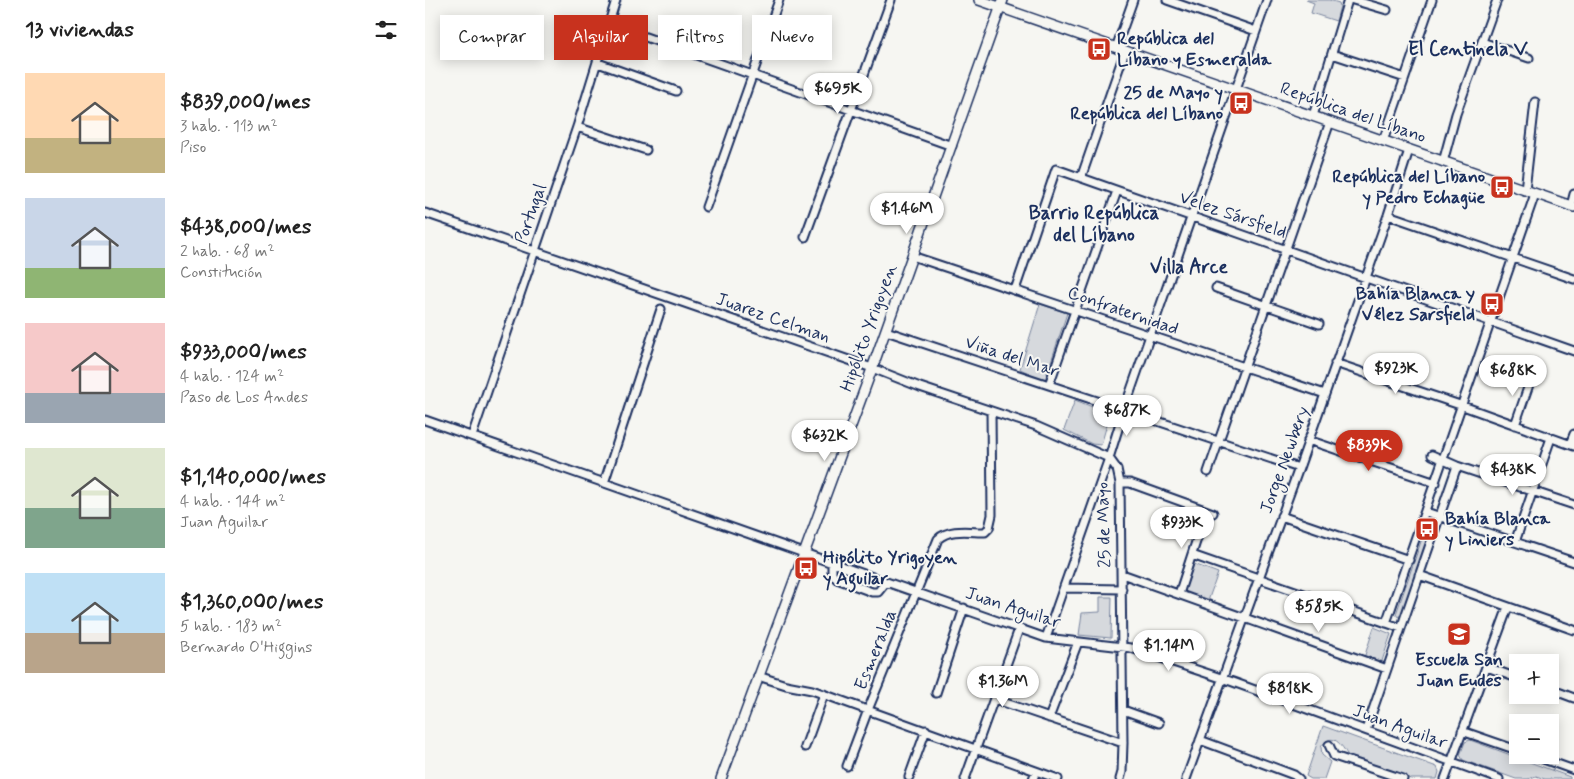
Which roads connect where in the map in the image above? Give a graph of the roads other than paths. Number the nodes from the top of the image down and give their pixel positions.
1 (616, 0) edge
2 (779, 0) edge
3 (891, 0) edge
4 (979, 0) edge
5 (1133, 0) edge
6 (1167, 0) edge
7 (1267, 0) edge
8 (1348, 0) edge
9 (1353, 0) edge
10 (1432, 0) edge
11 (1497, 0) edge
12 (1002, 4) edge
13 (1387, 10) dead end
14 (612, 15) edge
15 (1256, 31) junction
16 (648, 38) edge
17 (1482, 42) junction
18 (1120, 49) junction
19 (1332, 54) junction
20 (1529, 58) dead end
21 (598, 60) edge
22 (597, 63) junction
23 (753, 75) junction
24 (1405, 78) junction
25 (1236, 90) junction
26 (676, 91) dead end
27 (1535, 102) dead end
28 (851, 110) junction
29 (1313, 116) junction
30 (1330, 122) junction
31 (577, 127) junction
32 (1383, 141) junction
33 (952, 146) junction
34 (646, 150) dead end
35 (1409, 150) junction
36 (1443, 162) junction
37 (1081, 178) junction
38 (1525, 190) junction
39 (1117, 191) junction
40 (1535, 194) junction
41 (1574, 194) edge
42 (705, 207) dead end
43 (1573, 207) edge
44 (425, 212) edge
45 (1388, 215) junction
46 (1191, 217) junction
47 (805, 237) dead end
48 (1285, 250) junction
49 (535, 251) junction
50 (912, 256) junction
51 (1513, 258) junction
52 (1365, 277) junction
53 (1574, 279) edge
54 (1216, 288) dead end
55 (1015, 290) junction
56 (1266, 304) junction
57 (661, 309) dead end
58 (1075, 310) junction
59 (1491, 322) junction
60 (1319, 324) dead end
61 (885, 331) junction
62 (1150, 335) junction
63 (1574, 351) edge
64 (1335, 364) junction
65 (1244, 367) junction
66 (872, 368) junction
67 (1532, 376) dead end
68 (1049, 385) junction
69 (1325, 394) junction
70 (1463, 406) junction
71 (1124, 410) junction
72 (991, 411) junction
73 (425, 420) edge
74 (1515, 425) junction
75 (1574, 434) edge
76 (472, 436) junction
77 (1551, 438) junction
78 (1309, 440) junction
79 (1219, 442) junction
80 (1572, 445) edge
81 (1432, 455) dead end
82 (1109, 458) junction
83 (1444, 461) junction
84 (1457, 466) junction
85 (1299, 468) junction
86 (1208, 472) dead end
87 (604, 483) junction
88 (1120, 483) junction
89 (1436, 484) junction
90 (1533, 491) junction
91 (1574, 505) edge
92 (1426, 512) junction
93 (1281, 516) junction
94 (1439, 518) junction
95 (1515, 542) junction
96 (804, 553) junction
97 (1192, 555) junction
98 (1409, 560) junction
99 (1574, 562) edge
100 (832, 563) junction
101 (1121, 574) junction
102 (1419, 576) junction
103 (1259, 578) junction
104 (886, 582) junction
105 (1064, 588) junction
106 (1122, 589) junction
107 (915, 592) junction
108 (1179, 594) junction
109 (1508, 607) junction
110 (964, 608) junction
111 (1244, 618) junction
112 (1387, 623) junction
113 (1401, 628) junction
114 (1019, 629) junction
115 (1574, 629) edge
116 (1046, 638) junction
117 (1078, 642) junction
118 (1122, 646) junction
119 (1487, 667) junction
120 (1387, 670) junction
121 (1509, 675) edge
122 (758, 676) junction
123 (1221, 678) junction
124 (1559, 692) edge
125 (936, 693) dead end
126 (824, 694) junction
127 (1574, 698) edge
128 (994, 699) junction
129 (868, 710) junction
130 (1123, 710) junction
131 (1049, 718) junction
132 (1159, 723) dead end
133 (926, 730) junction
134 (1366, 730) junction
135 (1462, 731) junction
136 (1200, 740) junction
137 (1123, 743) junction
138 (1329, 745) dead end
139 (805, 747) dead end
140 (1509, 747) edge
141 (976, 748) junction
142 (1451, 761) junction
143 (1557, 764) edge
144 (847, 766) dead end
145 (1574, 770) edge
146 (1036, 771) junction
147 (1121, 776) edge
148 (909, 777) dead end
149 (721, 779) edge
150 (965, 779) edge
151 (1033, 779) edge
152 (1058, 779) edge
153 (1186, 779) edge
154 (1299, 779) edge
155 (1403, 779) edge
156 (1445, 779) edge
157 (1499, 779) edge

1 - 14 street, Portugal
2 - 23 street
3 - 28 street
4 - 12 main road, República del Líbano
5 - 18 street
6 - 15 street
7 - 15 street, 25 de Mayo
8 - 19 street
9 - 13 street
10 - 24 street
11 - 17 street
12 - 18 main road, República del Líbano
12 - 33 main road, Hipólito Yrigoyen
15 - 25 street, 25 de Mayo
16 - 23 street
17 - 20 street
17 - 36 street
18 - 25 main road, República del Líbano
18 - 37 street
19 - 24 street
19 - 29 street
21 - 22 street, Portugal
22 - 26 street
22 - 31 street, Portugal
23 - 28 street
23 - 42 street
24 - 32 street
25 - 29 main road, República del Líbano
25 - 46 street, 25 de Mayo
27 - 38 street
28 - 33 street
28 - 47 street
29 - 30 main road, República del Líbano
30 - 32 main road, República del Líbano
30 - 48 street
31 - 34 street
31 - 49 street, Portugal
32 - 35 main road, República del Líbano
33 - 50 main road, Hipólito Yrigoyen
35 - 36 main road, República del Líbano
35 - 45 street, Jorge Newbery
36 - 38 main road, República del Líbano
37 - 39 street, Velez Sársfield
37 - 55 street, Velez Sársfield
38 - 40 main road, República del Líbano
39 - 46 street, Velez Sársfield
39 - 58 street
40 - 43 main road, República del Líbano
40 - 51 street
41 - 43 street
44 - 49 street, Juarez Celman
45 - 51 street
45 - 52 street, Jorge Newbery
46 - 48 street, Velez Sársfield
46 - 62 street, 25 de Mayo
48 - 52 street, Velez Sársfield
48 - 56 street
49 - 66 street, Juarez Celman
49 - 76 street, Portugal
50 - 55 street, Confraternidad
50 - 61 main road, Hipólito Yrigoyen
51 - 53 street
51 - 59 street
52 - 59 street, Velez Sársfield
52 - 64 street, Jorge Newbery
54 - 56 street
55 - 58 street, Confraternidad
56 - 60 street
56 - 65 street
57 - 87 street
58 - 62 street, Confraternidad
58 - 68 street
59 - 63 street, Velez Sársfield
59 - 70 street
61 - 66 main road, Hipólito Yrigoyen
61 - 68 street, Viña del Mar
62 - 65 street, Confraternidad
62 - 71 street, 25 de Mayo
64 - 69 street, Jorge Newbery
64 - 70 street
65 - 69 street, Confraternidad
65 - 79 street
66 - 72 street, Juarez Celman
66 - 96 main road, Hipólito Yrigoyen
67 - 74 street
68 - 71 street, Viña del Mar
69 - 78 street, Jorge Newbery
70 - 74 street
70 - 83 street
71 - 79 street, Viña del Mar
71 - 82 street, 25 de Mayo
72 - 82 street, Juarez Celman
72 - 107 street, Esmeralda
73 - 76 street, Juan Aguilar
74 - 77 street
75 - 80 street
76 - 87 street, Juan Aguilar
77 - 80 street
77 - 90 street
78 - 85 street, Jorge Newbery
78 - 89 street
79 - 85 street, Viña del Mar
79 - 86 street
81 - 83 street
82 - 88 street, 25 de Mayo
82 - 105 street
83 - 84 street
83 - 89 street
84 - 90 street
84 - 94 street
85 - 93 street, Jorge Newbery
87 - 96 street, Juan Aguilar
88 - 97 street
88 - 101 street, 25 de Mayo
89 - 92 street
90 - 91 street
90 - 95 street
92 - 94 street
92 - 98 street
93 - 98 street
93 - 103 street, Jorge Newbery
94 - 95 street
94 - 102 street
95 - 99 street
96 - 100 street, Juan Aguilar
96 - 122 main road, Hipólito Yrigoyen
97 - 103 street
97 - 108 street
98 - 112 street
100 - 104 street, Juan Aguilar
100 - 104 street
101 - 106 street, 25 de Mayo
101 - 108 street
102 - 109 street
102 - 113 street
103 - 111 street, Jorge Newbery
103 - 112 street
104 - 107 street, Juan Aguilar
105 - 106 street
105 - 116 street
106 - 118 street, 25 de Mayo
107 - 110 street, Juan Aguilar
107 - 129 street, Esmeralda
108 - 111 street
109 - 115 street
109 - 119 street
110 - 114 street, Juan Aguilar
110 - 125 street
111 - 120 street
111 - 123 street, Jorge Newbery
112 - 113 street
113 - 120 street
114 - 116 street, Juan Aguilar
114 - 128 street
116 - 117 street, Juan Aguilar
117 - 118 street, Juan Aguilar
117 - 131 street
118 - 123 street, Juan Aguilar
118 - 130 street, 25 de Mayo
119 - 121 street
119 - 135 street
120 - 134 street
122 - 126 street
122 - 149 main road, Hipólito Yrigoyen
123 - 134 street, Juan Aguilar
123 - 136 street, Jorge Newbery
124 - 127 street
126 - 129 street
126 - 139 street
128 - 131 street
128 - 141 street
129 - 133 street
129 - 144 street, Esmeralda
130 - 132 street
130 - 137 street, 25 de Mayo
131 - 137 street
133 - 141 street
133 - 148 street
134 - 142 street, Juan Aguilar
135 - 140 street
135 - 142 street
136 - 153 street, Jorge Newbery
136 - 154 street
137 - 147 street, 25 de Mayo
138 - 155 street
141 - 146 street
141 - 150 street
142 - 156 street
142 - 157 street, Juan Aguilar
143 - 145 street
146 - 151 street
146 - 152 street

